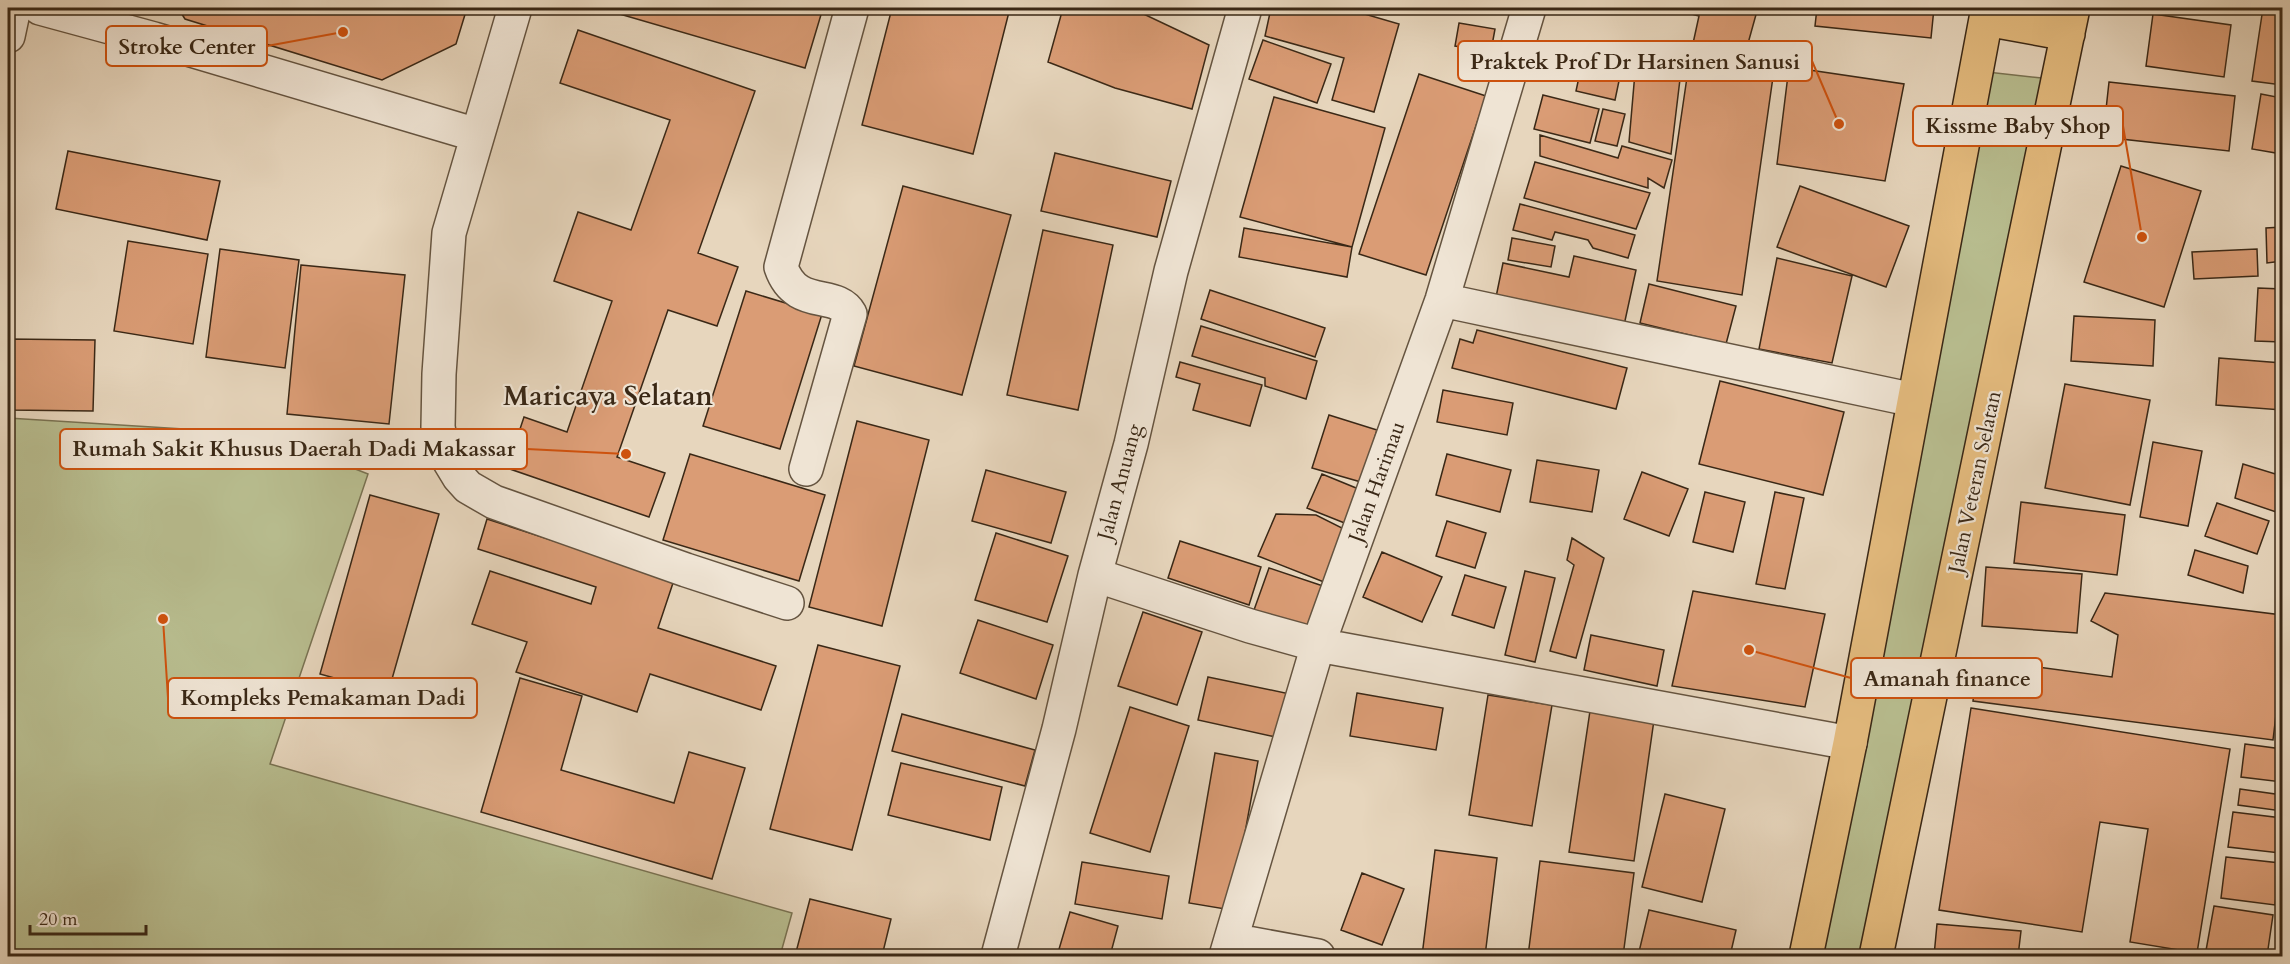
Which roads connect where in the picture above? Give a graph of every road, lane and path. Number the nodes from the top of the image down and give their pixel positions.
1 (14, 8) edge
2 (40, 8) edge
3 (515, 8) edge
4 (852, 8) edge
5 (1245, 8) edge
6 (1529, 8) edge
7 (1987, 14) edge
8 (2070, 20) edge
9 (8, 36) edge
10 (477, 135) junction
11 (1442, 300) junction
12 (1914, 400) junction
13 (806, 469) dead end
14 (1095, 575) junction
15 (787, 603) dead end
16 (1318, 645) junction
17 (1850, 743) junction
18 (1229, 948) edge
19 (998, 957) edge
20 (1318, 957) edge
21 (1806, 957) edge
22 (1876, 957) edge

1 - 9 street
2 - 10 street
3 - 10 street
4 - 13 street
5 - 14 street, Jalan Anuang
6 - 11 street, Jalan Harimau
7 - 8 main road
7 - 12 main road
8 - 22 main road, Jalan Veteran Selatan
10 - 15 street
11 - 12 street
11 - 16 street, Jalan Harimau
12 - 17 main road
14 - 16 street
14 - 19 street, Jalan Anuang
16 - 17 street
16 - 18 street, Jalan Harimau
17 - 21 main road
18 - 20 street

